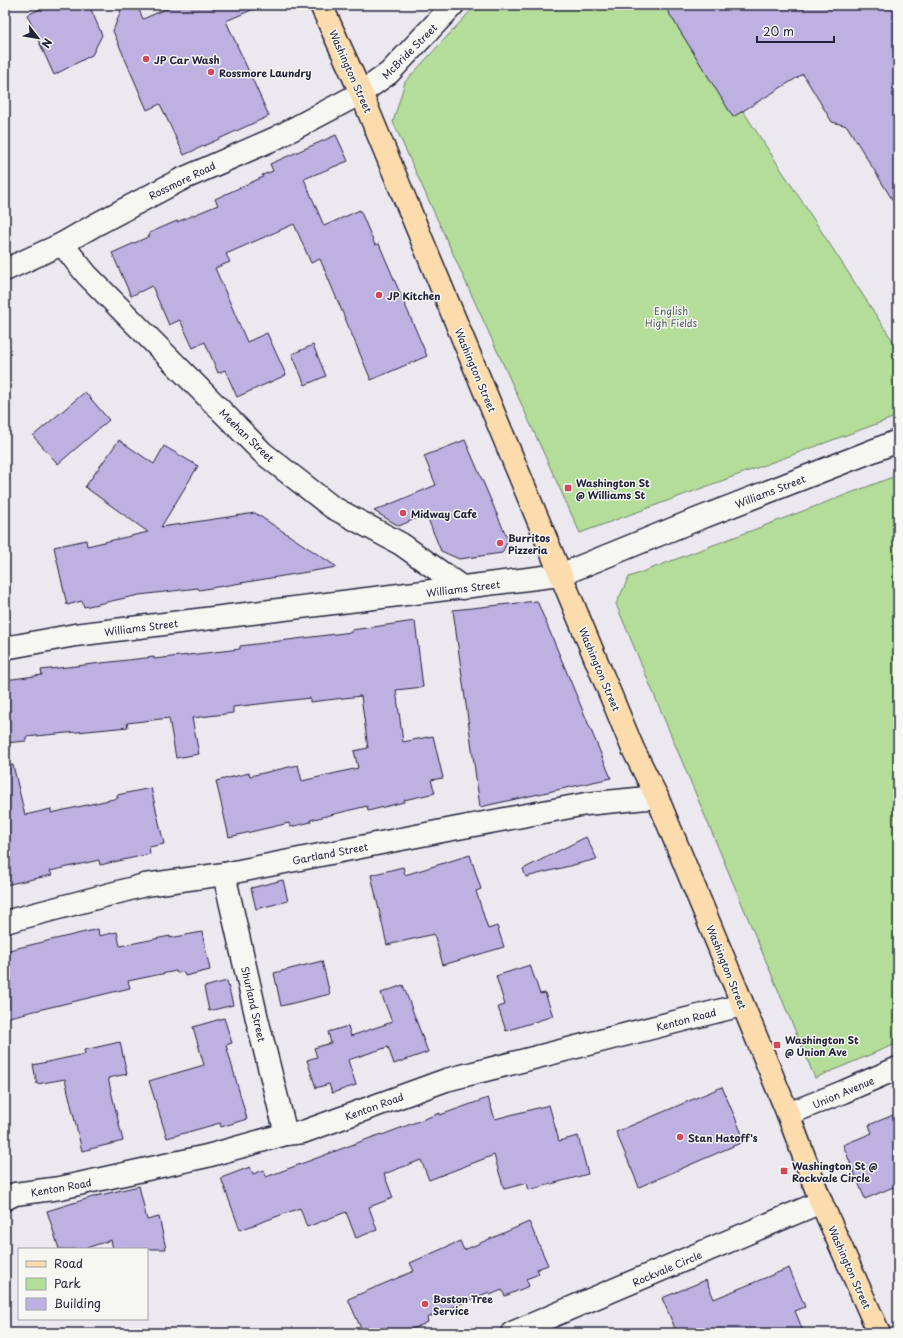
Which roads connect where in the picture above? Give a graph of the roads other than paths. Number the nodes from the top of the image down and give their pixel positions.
1 (322, 5) edge
2 (453, 5) edge
3 (361, 93) junction
4 (62, 244) junction
5 (5, 270) edge
6 (898, 442) edge
7 (560, 575) junction
8 (463, 588) junction
9 (5, 648) edge
10 (657, 798) junction
11 (224, 874) junction
12 (5, 922) edge
13 (742, 1004) junction
14 (898, 1068) edge
15 (788, 1114) junction
16 (286, 1134) junction
17 (5, 1199) edge
18 (821, 1202) junction
19 (512, 1333) edge
20 (879, 1333) edge

1 - 3 main road, Washington Street
2 - 3 street, McBride Street
3 - 4 street, Rossmore Road
3 - 7 main road, Washington Street
4 - 5 street, Rossmore Road
4 - 8 street, Meehan Street
6 - 7 street, Williams Street
7 - 8 street, Williams Street
7 - 10 main road, Washington Street
8 - 9 street, Williams Street
10 - 11 street, Gartland Street
10 - 13 main road, Washington Street
11 - 12 street, Gartland Street
11 - 16 street, Shurland Street
13 - 15 main road, Washington Street
13 - 16 street, Kenton Road
14 - 15 street, Union Avenue
15 - 18 main road, Washington Street
16 - 17 street, Kenton Road
18 - 19 street, Rockvale Circle
18 - 20 main road, Washington Street

